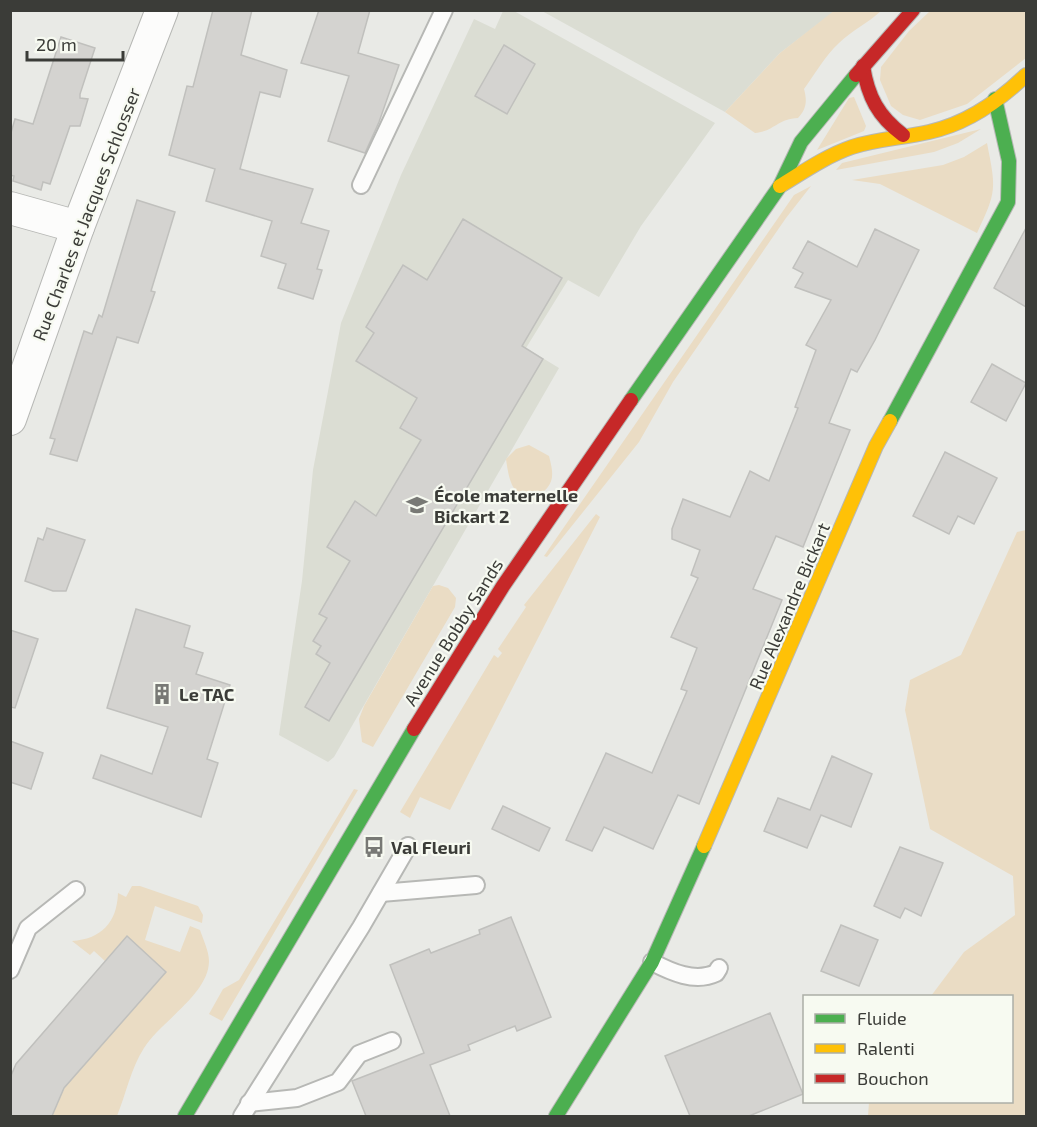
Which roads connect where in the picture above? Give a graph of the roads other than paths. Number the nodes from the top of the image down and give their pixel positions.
1 (162, 10) edge
2 (444, 10) edge
3 (913, 10) edge
4 (863, 66) junction
5 (1026, 75) edge
6 (995, 99) junction
7 (903, 135) junction
8 (361, 185) dead end
9 (780, 186) junction
10 (10, 208) edge
11 (78, 226) junction
12 (10, 418) edge
13 (408, 846) dead end
14 (476, 885) dead end
15 (76, 890) dead end
16 (381, 893) junction
17 (652, 962) junction
18 (719, 968) dead end
19 (10, 970) edge
20 (392, 1041) dead end
21 (245, 1110) edge
22 (560, 1115) edge
23 (185, 1116) edge

1 - 11 street, Rue Charles et Jacques Schlosser
2 - 8 lane
3 - 4 main road, Avenue Bobby Sands
4 - 7 main road
4 - 9 main road, Avenue Bobby Sands
5 - 6 main road, Avenue Bobby Sands
6 - 7 main road, Avenue Bobby Sands
6 - 17 main road, Rue Alexandre Bickart
7 - 9 main road, Avenue Bobby Sands
9 - 23 main road, Avenue Bobby Sands
10 - 11 street
11 - 12 street, Rue Charles et Jacques Schlosser
13 - 16 lane
14 - 16 lane
15 - 19 lane
16 - 21 lane
17 - 18 lane
17 - 22 main road, Rue Alexandre Bickart
20 - 21 lane

